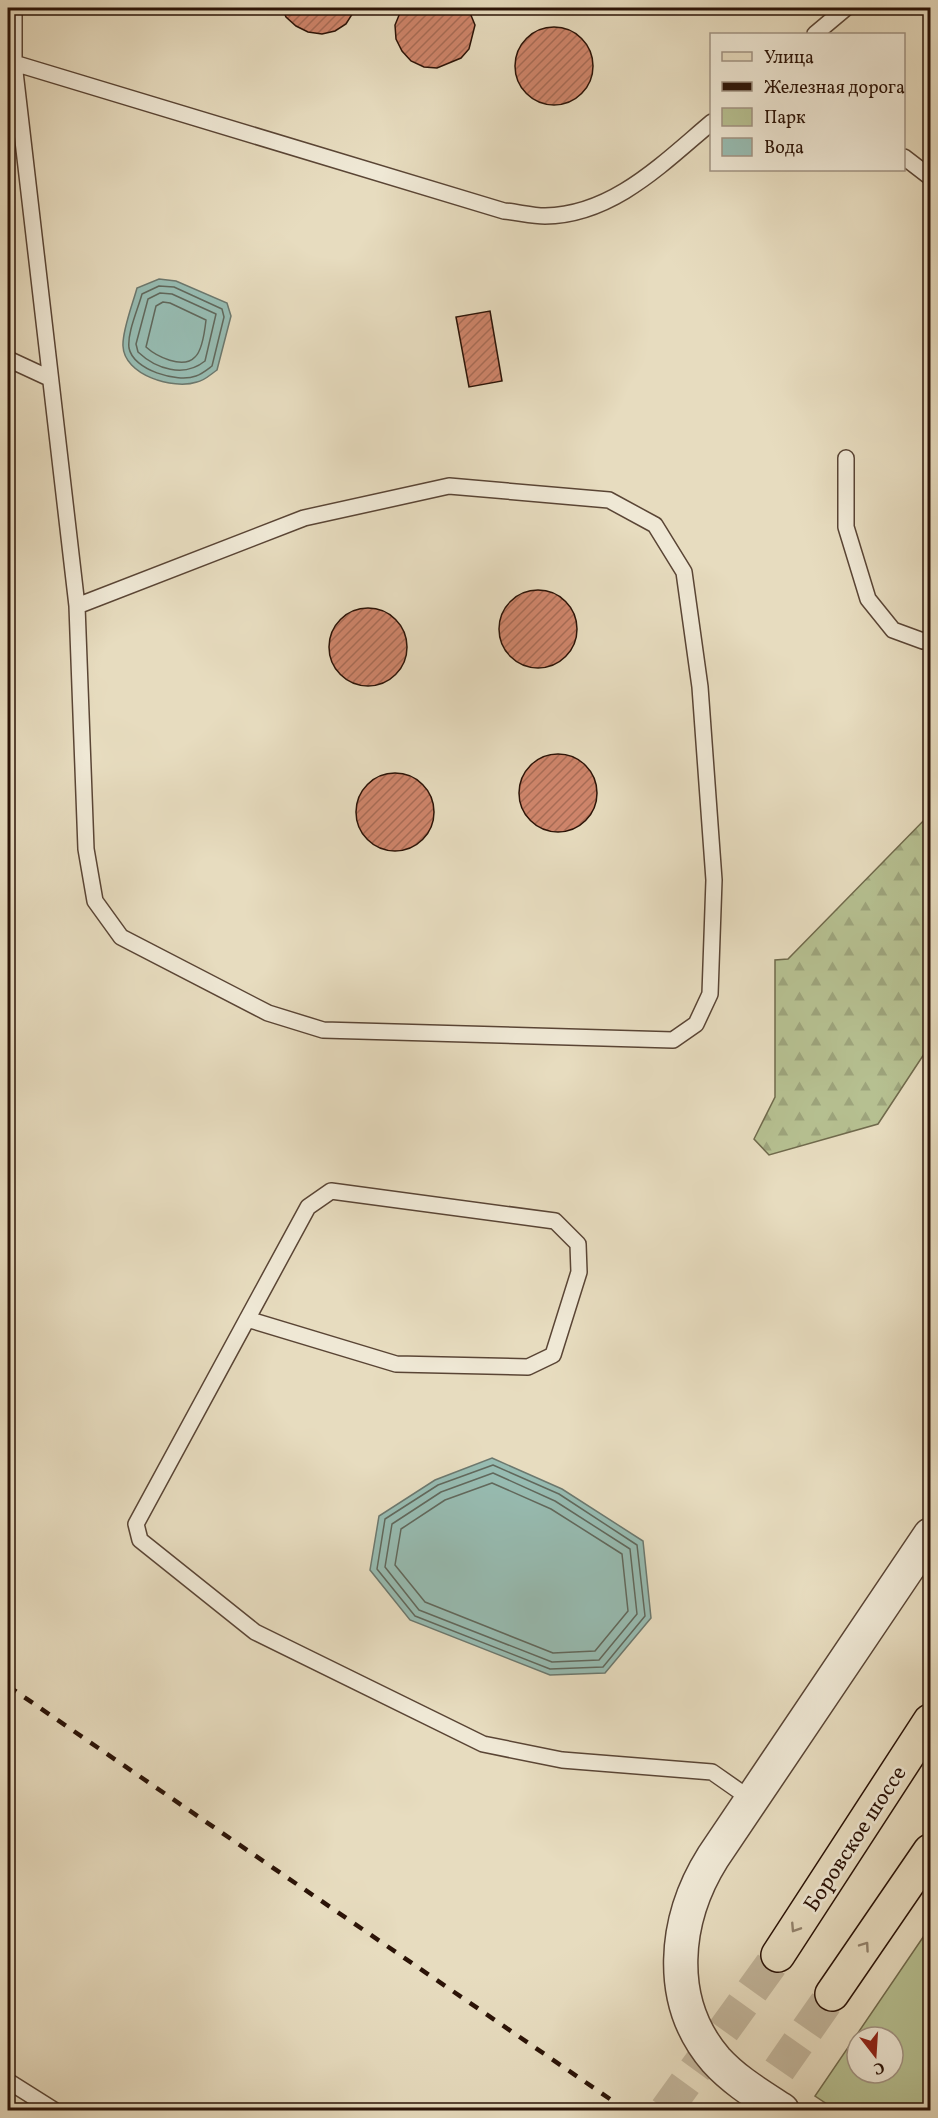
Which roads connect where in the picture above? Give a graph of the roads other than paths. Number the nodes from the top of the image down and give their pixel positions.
1 (14, 8) edge
2 (846, 8) edge
3 (816, 33) edge
4 (14, 63) junction
5 (710, 123) edge
6 (905, 158) edge
7 (930, 177) edge
8 (8, 359) edge
9 (49, 378) junction
10 (846, 458) dead end
11 (77, 606) junction
12 (930, 638) edge
13 (246, 1318) junction
14 (930, 1535) edge
15 (930, 1721) edge
16 (752, 1800) junction
17 (930, 1851) edge
18 (778, 1955) tunnel mouth
19 (832, 1994) tunnel mouth
20 (8, 2081) edge
21 (54, 2110) edge
22 (782, 2110) edge

1 - 4 lane
2 - 3 lane
4 - 5 lane
4 - 9 lane
6 - 7 lane
8 - 9 lane
9 - 11 lane
10 - 12 lane
11 - 11 lane
13 - 13 lane
13 - 16 lane
14 - 16 street
15 -> 18 main road, Боровское шоссе
16 - 22 street
19 -> 17 main road
20 - 21 lane

